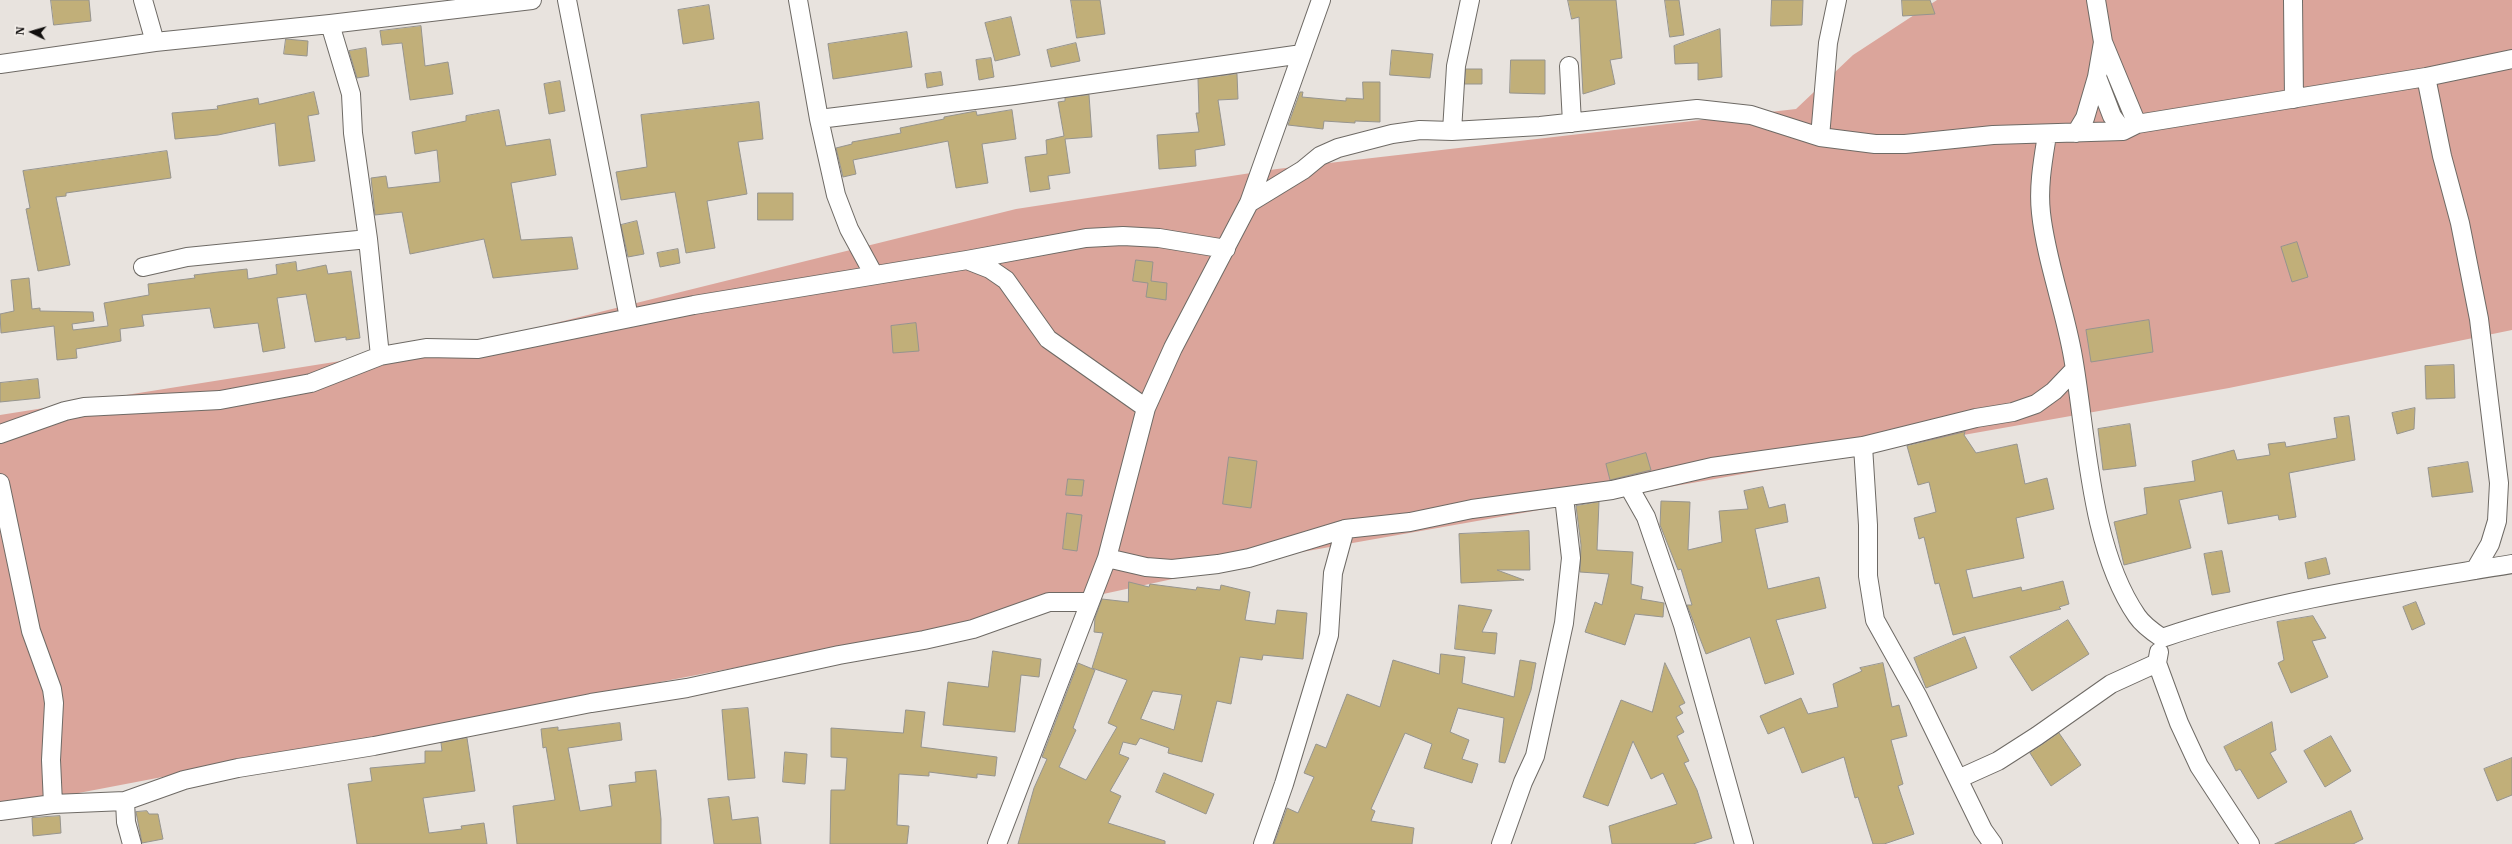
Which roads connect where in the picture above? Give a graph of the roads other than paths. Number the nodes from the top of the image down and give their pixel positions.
1 (143, 0) edge
2 (532, 0) edge
3 (567, 0) edge
4 (798, 0) edge
5 (1321, 0) edge
6 (1470, 0) edge
7 (1837, 0) edge
8 (2096, 0) edge
9 (2294, 0) edge
10 (330, 24) junction
11 (155, 42) junction
12 (2103, 42) junction
13 (1302, 54) junction
14 (2512, 59) edge
15 (0, 64) edge
16 (1569, 66) dead end
17 (2426, 76) junction
18 (2097, 77) junction
19 (2294, 99) junction
20 (819, 119) junction
21 (1572, 123) junction
22 (2130, 127) junction
23 (1452, 131) junction
24 (2076, 132) junction
25 (2047, 135) junction
26 (1820, 138) junction
27 (1249, 203) junction
28 (368, 238) junction
29 (1226, 248) junction
30 (967, 260) junction
31 (143, 266) dead end
32 (874, 275) junction
33 (629, 318) junction
34 (380, 356) junction
35 (2075, 369) junction
36 (1146, 408) junction
37 (0, 434) edge
38 (1863, 446) junction
39 (0, 483) edge
40 (1629, 487) junction
41 (1564, 497) junction
42 (1345, 529) junction
43 (1106, 558) junction
44 (2512, 564) edge
45 (2475, 570) junction
46 (1088, 602) junction
47 (2162, 638) junction
48 (2157, 663) junction
49 (1958, 779) junction
50 (125, 801) junction
51 (53, 804) junction
52 (0, 811) edge
53 (132, 844) edge
54 (997, 844) edge
55 (1263, 844) edge
56 (1501, 844) edge
57 (1744, 844) edge
58 (1993, 844) edge
59 (2250, 844) edge

1 - 11 street
2 - 10 street
3 - 33 street
4 - 20 street
5 - 13 street
6 - 23 street
7 - 26 street
8 - 12 street
9 - 19 street
10 - 11 street
10 - 28 street
11 - 15 street
12 - 18 street
12 - 22 street
13 - 20 street
13 - 27 street
14 - 17 street
16 - 21 street
17 - 19 street
17 - 45 street
18 - 22 street
18 - 24 street
19 - 22 street
20 - 32 street
21 - 23 street
21 - 26 street
22 - 24 street
23 - 27 street
24 - 25 street
25 - 26 street
25 - 35 street
27 - 29 street
28 - 31 street
28 - 34 street
29 - 30 street
29 - 36 street
30 - 32 street
30 - 36 street
32 - 33 street
33 - 34 street
34 - 37 street
35 - 38 street
35 - 47 street
36 - 43 street
38 - 40 street
38 - 49 street
39 - 51 street
40 - 41 street
40 - 57 street
41 - 42 street
41 - 56 street
42 - 43 street
42 - 55 street
43 - 46 street
44 - 45 street
45 - 47 street
46 - 50 street
46 - 54 street
47 - 48 street
48 - 49 street
48 - 59 street
49 - 58 street
50 - 51 street
50 - 53 street
51 - 52 street

